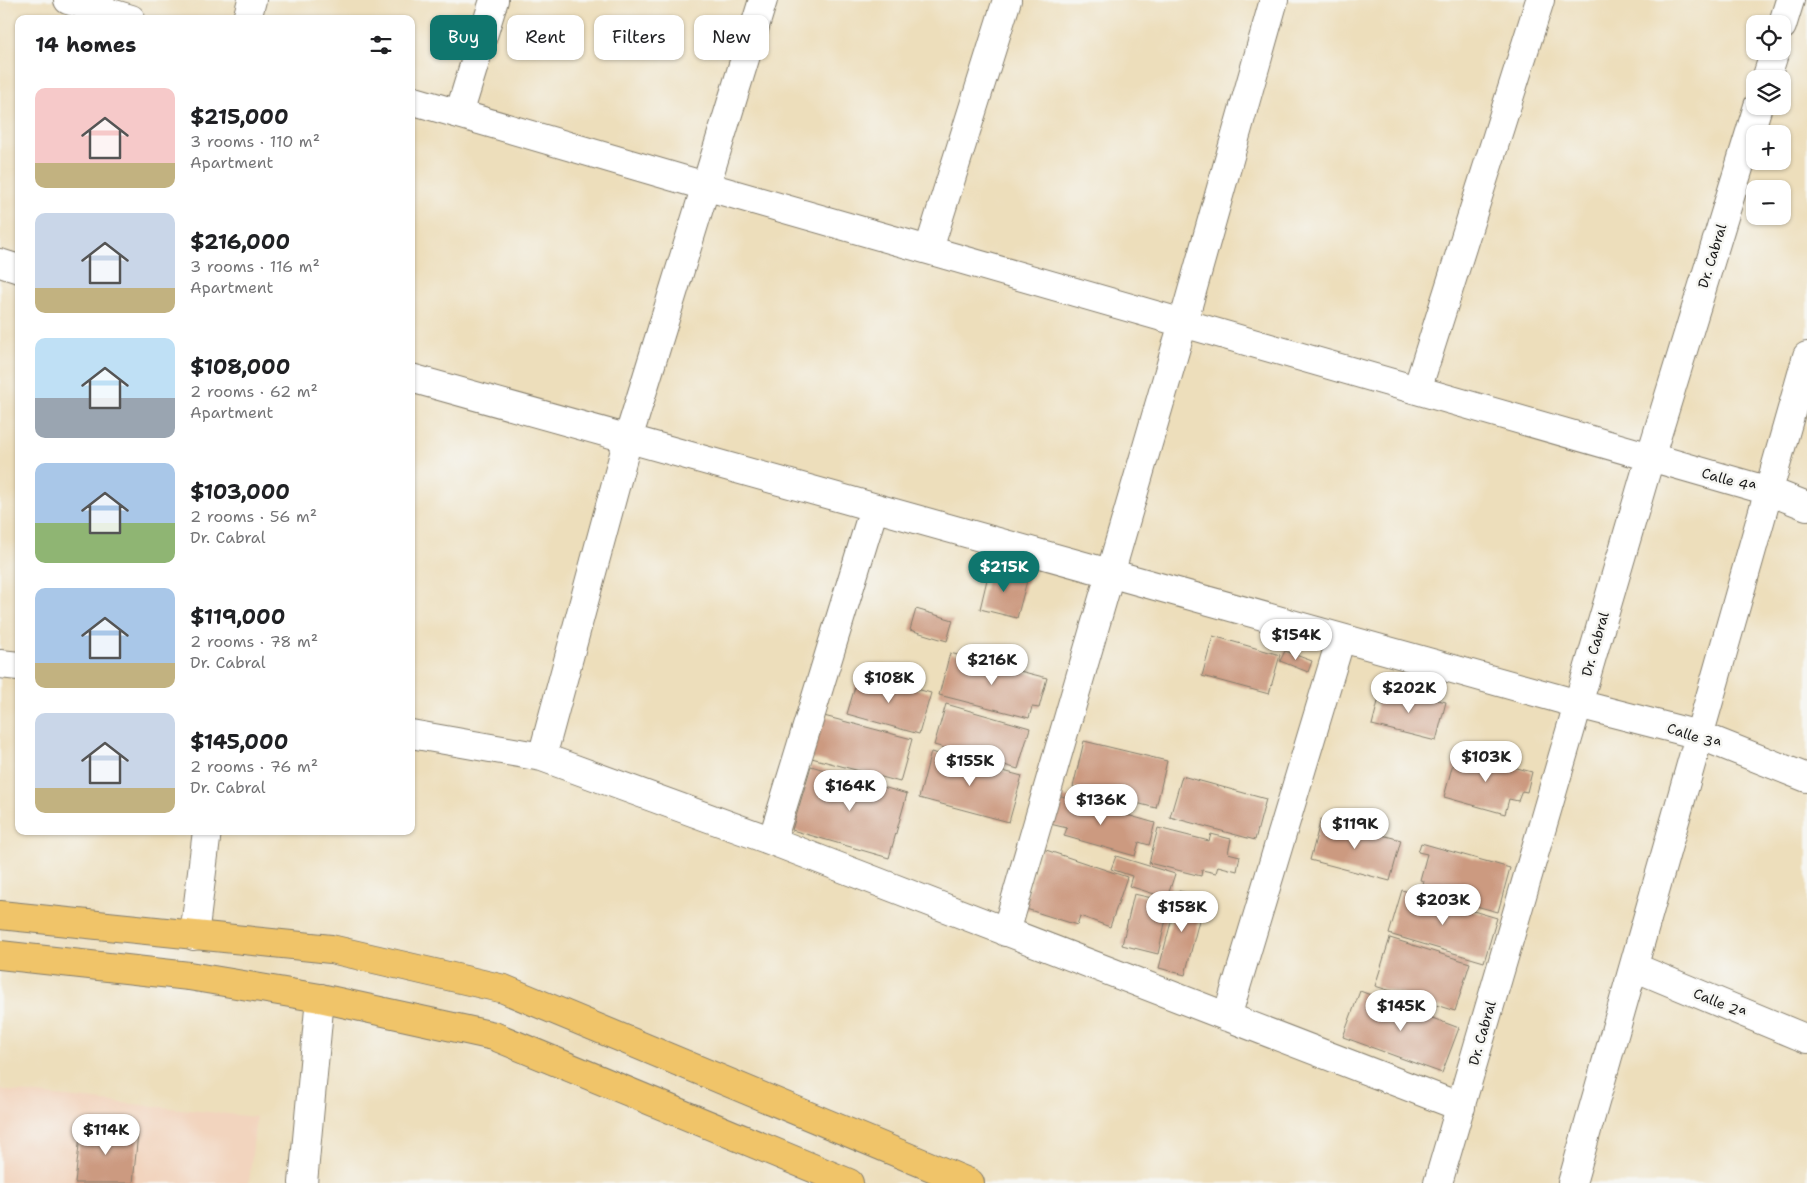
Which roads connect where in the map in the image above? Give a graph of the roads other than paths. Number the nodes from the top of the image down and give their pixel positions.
1 (68, 0) edge
2 (252, 0) edge
3 (494, 0) edge
4 (763, 0) edge
5 (1007, 0) edge
6 (1274, 0) edge
7 (1540, 0) edge
8 (1790, 0) edge
9 (118, 15) edge
10 (248, 15) edge
11 (1785, 15) edge
12 (415, 101) edge
13 (459, 114) junction
14 (1755, 115) edge
15 (705, 186) junction
16 (928, 249) junction
17 (0, 263) edge
18 (15, 268) edge
19 (1183, 323) junction
20 (1807, 356) edge
21 (415, 379) edge
22 (1417, 390) junction
23 (628, 439) junction
24 (1650, 458) junction
25 (1768, 491) junction
26 (1807, 506) edge
27 (874, 508) junction
28 (1110, 573) junction
29 (1342, 638) junction
30 (0, 664) edge
31 (15, 666) edge
32 (1578, 704) junction
33 (415, 735) edge
34 (1699, 735) junction
35 (542, 757) junction
36 (1807, 778) edge
37 (206, 835) edge
38 (772, 841) junction
39 (0, 916) edge
40 (1006, 932) junction
41 (194, 936) junction
42 (0, 955) edge
43 (1634, 967) junction
44 (320, 998) junction
45 (1227, 1017) junction
46 (1807, 1039) edge
47 (1461, 1107) junction
48 (1443, 1182) edge
49 (303, 1183) edge
50 (849, 1183) edge
51 (970, 1183) edge
52 (1572, 1183) edge

1 - 9 street
2 - 10 street
3 - 13 street
4 - 15 street
5 - 16 street
6 - 19 street
7 - 22 street
8 - 11 street
12 - 13 street, Calle 4ª
13 - 15 street, Calle 4ª
14 - 24 street, Dr. Cabral
15 - 16 street, Calle 4ª
15 - 23 street
16 - 19 street, Calle 4ª
17 - 18 street
19 - 22 street, Calle 4ª
19 - 28 street
20 - 25 street
21 - 23 street, Calle 3ª
22 - 24 street, Calle 4ª
23 - 27 street, Calle 3ª
23 - 35 street
24 - 25 street, Calle 4ª
24 - 32 street, Dr. Cabral
25 - 26 street, Calle 4ª
25 - 34 street
27 - 28 street, Calle 3ª
27 - 38 street
28 - 29 street, Calle 3ª
28 - 40 street
29 - 32 street, Calle 3ª
29 - 45 street
30 - 31 street
32 - 34 street, Calle 3ª
32 - 47 street, Dr. Cabral
33 - 35 street
34 - 36 street, Calle 3ª
34 - 43 street
35 - 38 street
37 - 41 street
38 - 40 street
39 - 41 main road
40 - 45 street
41 - 51 main road
42 - 44 main road
43 - 46 street, Calle 2ª
43 - 52 street
44 - 49 street
44 - 50 main road
45 - 47 street
47 - 48 street, Dr. Cabral

